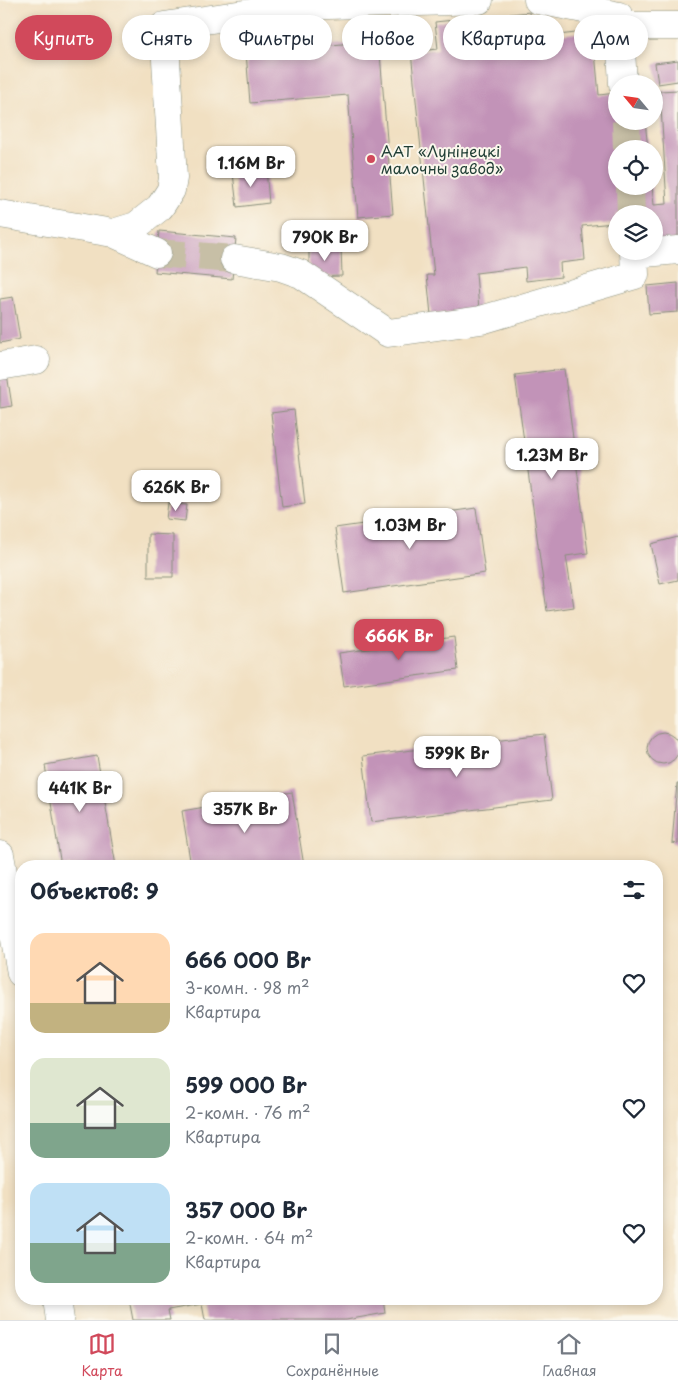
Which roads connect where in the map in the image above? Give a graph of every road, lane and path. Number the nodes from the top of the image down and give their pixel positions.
1 (478, 0) edge
2 (538, 0) edge
3 (408, 1) edge
4 (299, 3) edge
5 (614, 15) edge
6 (648, 26) edge
7 (678, 26) edge
8 (622, 60) edge
9 (623, 75) edge
10 (0, 214) edge
11 (113, 233) junction
12 (678, 250) edge
13 (663, 251) edge
14 (157, 253) tunnel mouth
15 (234, 259) tunnel mouth
16 (634, 260) edge
17 (36, 360) dead end
18 (0, 366) edge
19 (0, 855) edge
20 (15, 939) edge
21 (58, 1305) edge
22 (60, 1320) edge

1 - 3 street
2 - 5 street
3 - 4 street
4 - 11 street
6 - 7 street
8 - 9 street
10 - 11 street
11 - 14 street
12 - 13 street
15 - 16 street
17 - 18 street
19 - 20 street
21 - 22 street

